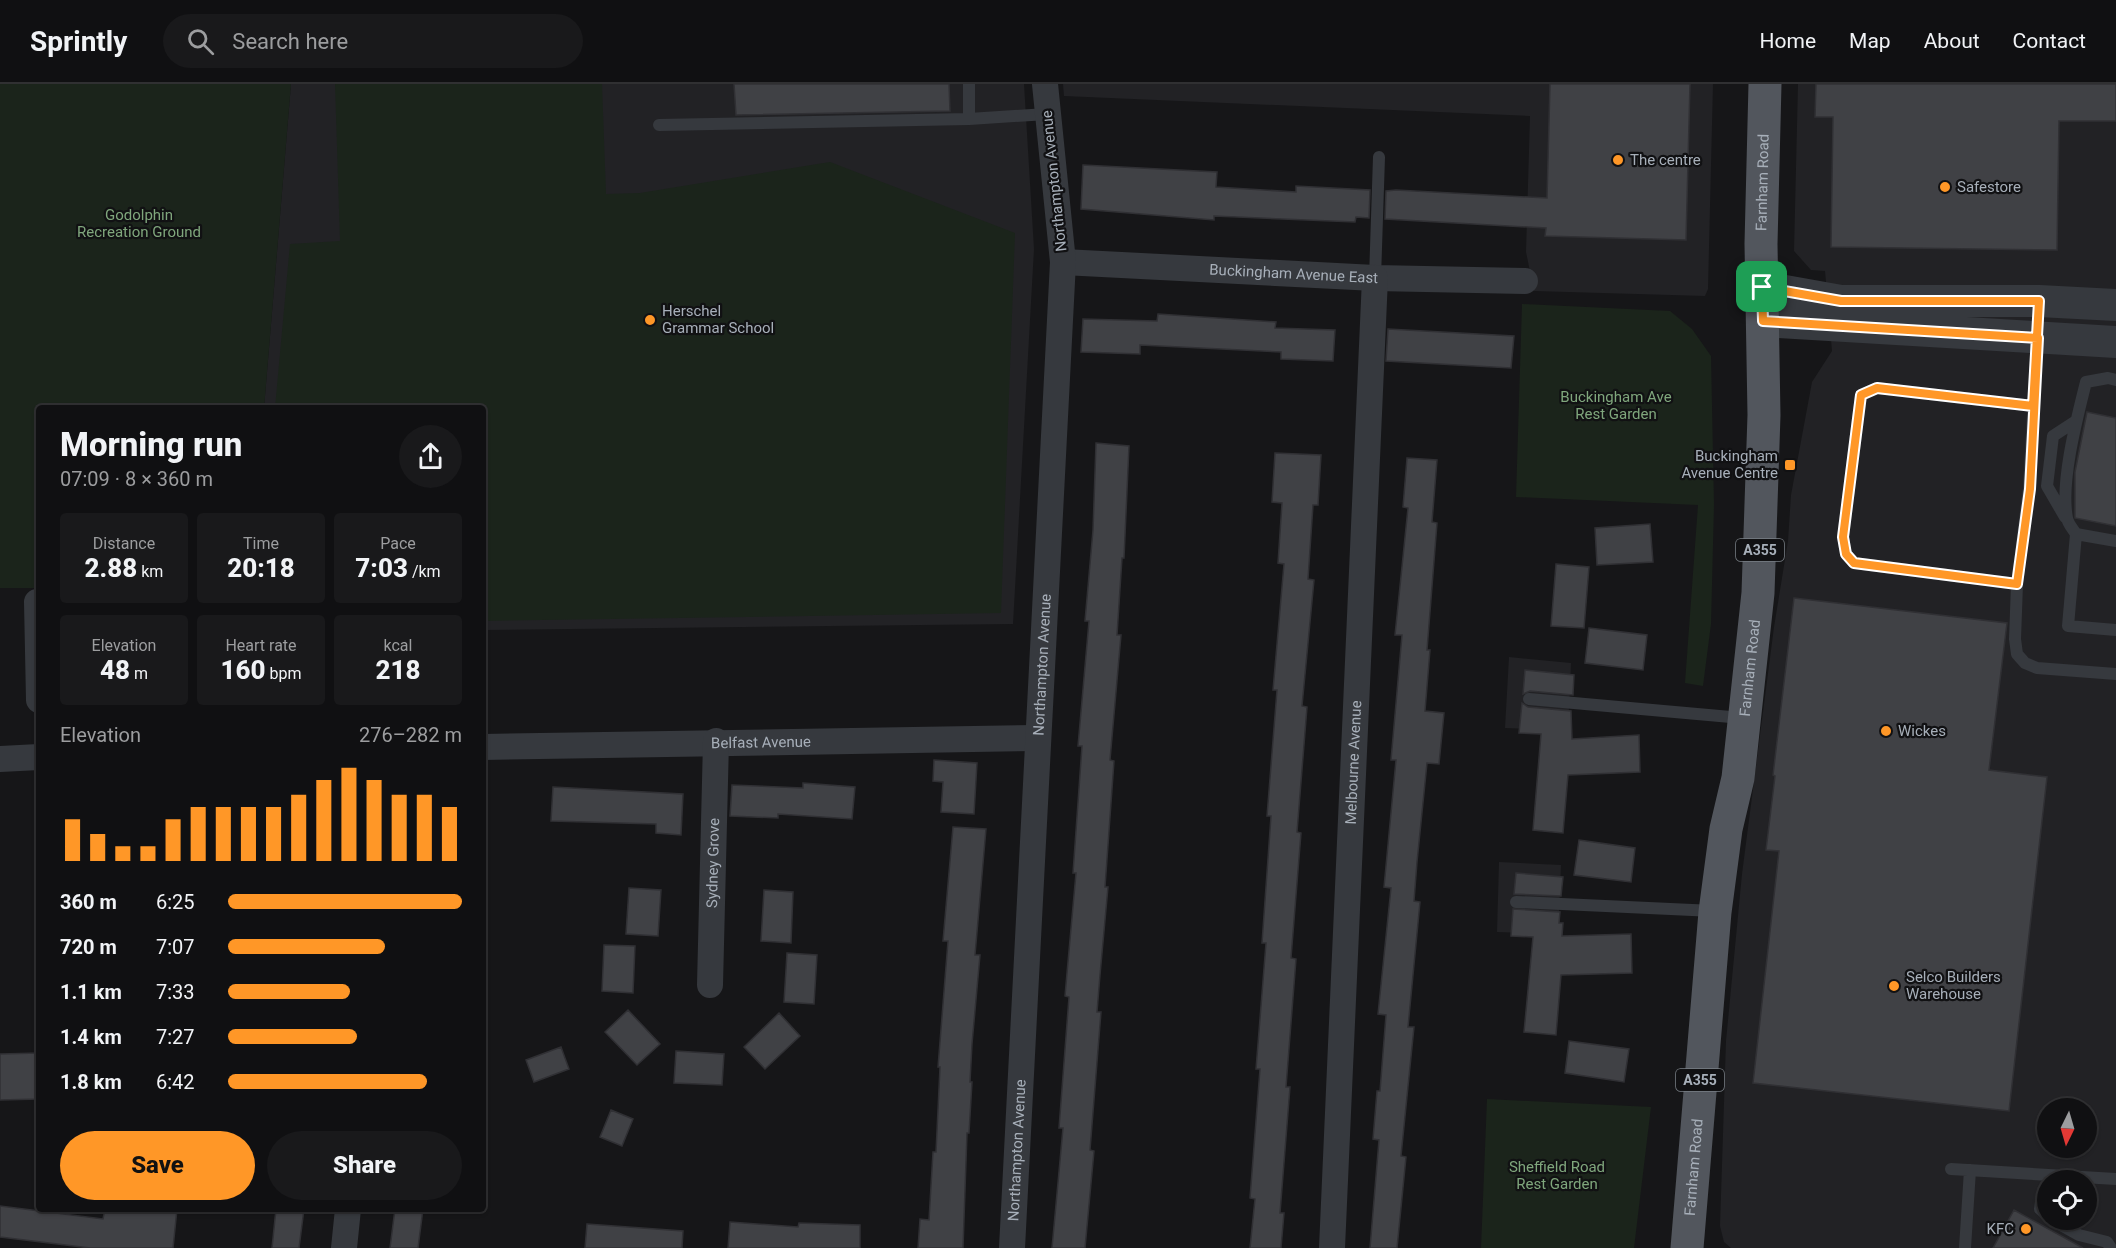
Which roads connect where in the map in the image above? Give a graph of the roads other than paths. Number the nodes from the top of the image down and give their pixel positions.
1 (969, 84) edge
2 (1045, 84) edge
3 (1765, 84) edge
4 (1047, 114) junction
5 (969, 119) junction
6 (659, 125) dead end
7 (1379, 157) dead end
8 (1063, 261) junction
9 (1375, 278) junction
10 (1525, 281) dead end
11 (1762, 287) junction
12 (2039, 301) junction
13 (2116, 305) edge
14 (1763, 321) junction
15 (2038, 338) junction
16 (2116, 342) edge
17 (2116, 380) edge
18 (2033, 406) junction
19 (2076, 421) junction
20 (2067, 521) junction
21 (2076, 534) junction
22 (2116, 541) edge
23 (2017, 584) junction
24 (2116, 630) edge
25 (2116, 674) edge
26 (1529, 699) dead end
27 (1744, 718) junction
28 (1038, 738) junction
29 (716, 741) junction
30 (486, 747) edge
31 (36, 757) edge
32 (0, 759) edge
33 (1516, 902) dead end
34 (1715, 912) junction
35 (710, 986) dead end
36 (1951, 1169) dead end
37 (1970, 1170) junction
38 (2037, 1176) edge
39 (2097, 1179) edge
40 (2116, 1179) edge
41 (348, 1212) edge
42 (2070, 1230) edge
43 (344, 1248) edge
44 (1012, 1248) edge
45 (1332, 1248) edge
46 (1687, 1248) edge
47 (1965, 1248) edge
48 (2111, 1248) edge

1 - 5 lane
2 - 4 street, Northampton Avenue
3 - 11 main road, Farnham Road / A355
4 - 5 lane
4 - 8 street, Northampton Avenue
5 - 6 lane
7 - 9 lane
8 - 9 street, Buckingham Avenue East
8 - 28 street, Northampton Avenue
9 - 10 street, Buckingham Avenue East
9 - 45 street, Melbourne Avenue
11 - 12 street
11 - 14 main road, Farnham Road / A355
12 - 13 street
12 - 15 lane
14 - 15 street
14 - 27 main road, Farnham Road / A355
15 - 16 street
15 - 18 lane
17 - 19 lane
18 - 23 lane
18 - 23 lane
19 - 20 lane
19 - 20 lane
20 - 21 lane
21 - 22 lane
21 - 24 lane
23 - 25 lane
26 - 27 lane
27 - 34 main road, Farnham Road / A355
28 - 29 street, Belfast Avenue
28 - 44 street, Northampton Avenue
29 - 30 street, Belfast Avenue
29 - 35 street, Sydney Grove
31 - 32 street
33 - 34 lane
34 - 46 main road, Farnham Road / A355
36 - 37 lane
37 - 38 lane
37 - 47 lane
39 - 40 lane
41 - 43 street
42 - 48 lane

